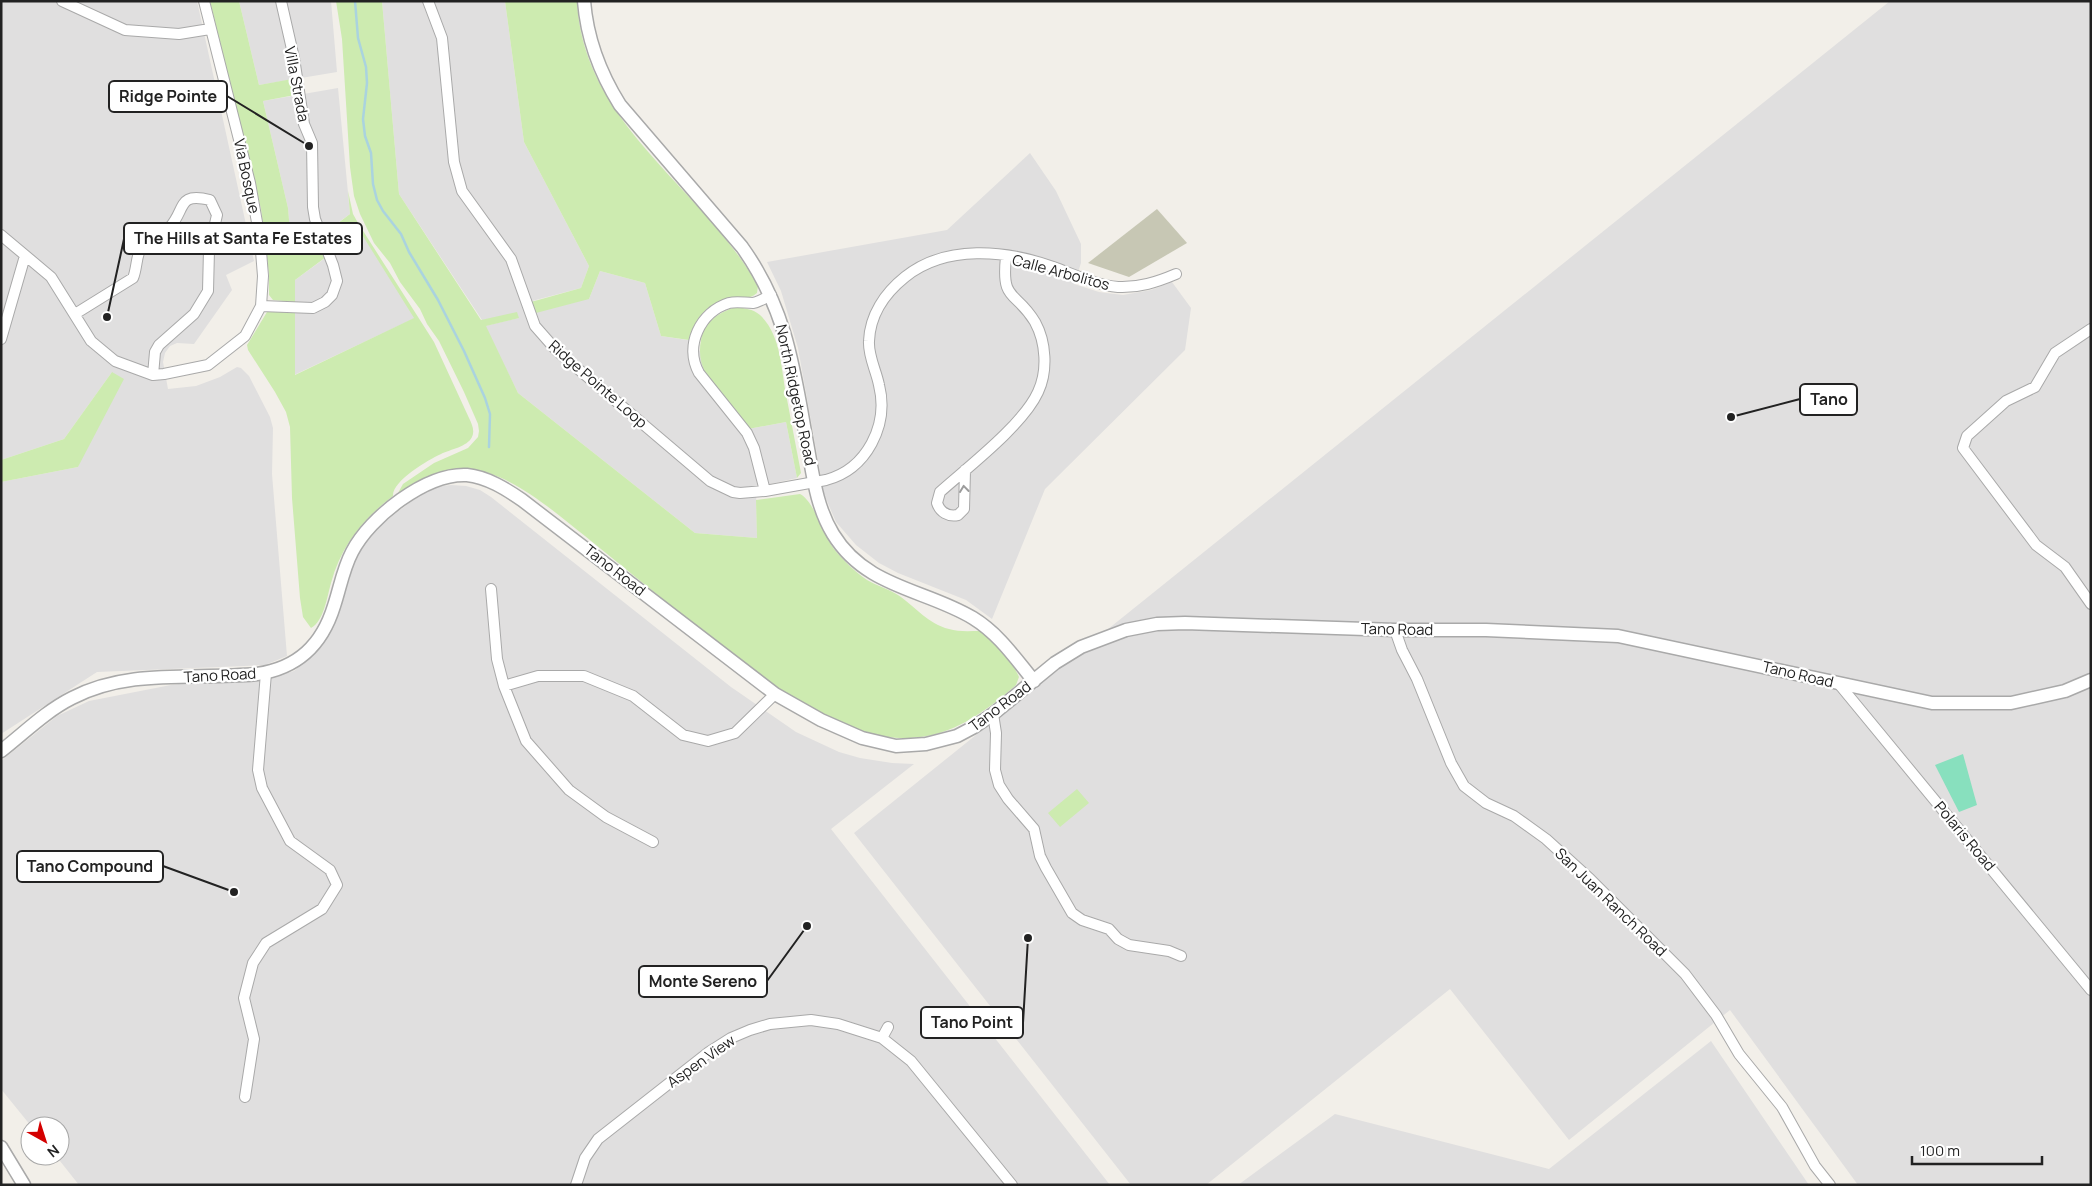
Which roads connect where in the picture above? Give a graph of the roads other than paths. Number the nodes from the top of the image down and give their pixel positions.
1 (62, 1) edge
2 (204, 1) edge
3 (281, 1) edge
4 (428, 1) edge
5 (584, 1) edge
6 (210, 29) junction
7 (1, 235) edge
8 (25, 256) junction
9 (1006, 257) junction
10 (1176, 274) dead end
11 (771, 295) junction
12 (261, 306) junction
13 (75, 314) junction
14 (2091, 329) edge
15 (1, 339) edge
16 (153, 375) junction
17 (964, 470) dead end
18 (814, 483) junction
19 (765, 491) junction
20 (491, 589) dead end
21 (2091, 604) edge
22 (1395, 630) junction
23 (266, 673) junction
24 (2091, 680) edge
25 (1034, 681) junction
26 (1838, 684) junction
27 (504, 686) junction
28 (776, 694) junction
29 (992, 714) junction
30 (1, 751) edge
31 (653, 842) dead end
32 (1181, 956) dead end
33 (2091, 990) edge
34 (888, 1027) dead end
35 (882, 1038) junction
36 (245, 1097) dead end
37 (1, 1147) edge
38 (24, 1185) edge
39 (576, 1185) edge
40 (1012, 1185) edge
41 (1830, 1185) edge

1 - 6 street
2 - 6 street, Via Bosque
3 - 12 street, Villa Strada
4 - 19 street, Ridge Pointe Loop
5 - 11 street, North Ridgetop Road
6 - 12 street, Via Bosque
7 - 8 street, Via Bosque
8 - 13 street, Via Bosque
8 - 15 street
9 - 10 street, Calle Arbolitos
9 - 17 street
9 - 18 street, Calle Arbolitos
11 - 18 street, North Ridgetop Road
11 - 19 street
12 - 16 street, Via Bosque
13 - 16 street, Via Bosque
13 - 16 street
14 - 21 street
18 - 19 street, Ridge Pointe Loop
18 - 25 street, North Ridgetop Road
20 - 27 street
22 - 25 street, Tano Road
22 - 26 street, Tano Road
22 - 41 street, San Juan Ranch Road
23 - 28 street, Tano Road
23 - 30 street, Tano Road
23 - 36 street
24 - 26 street, Tano Road
25 - 29 street, Tano Road
26 - 33 street, Polaris Road
27 - 28 street
27 - 31 street
28 - 29 street, Tano Road
29 - 32 street
34 - 35 street
35 - 39 street, Aspen View
35 - 40 street, Aspen View
37 - 38 street

